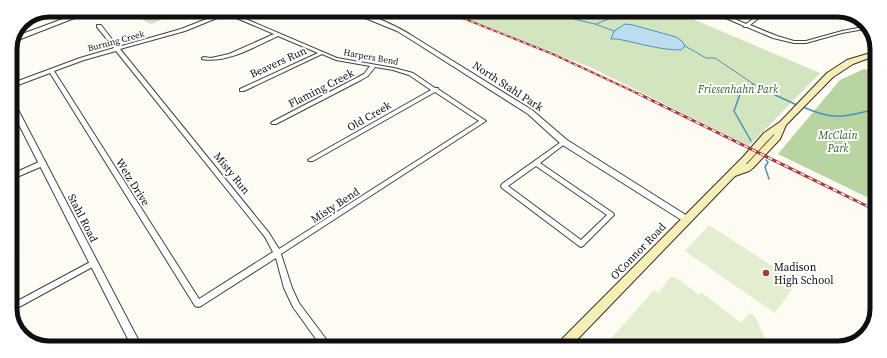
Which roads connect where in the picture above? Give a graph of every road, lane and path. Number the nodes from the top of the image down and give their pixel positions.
1 (72, 17) edge
2 (215, 17) edge
3 (239, 17) edge
4 (366, 17) edge
5 (725, 17) edge
6 (758, 17) edge
7 (99, 26) dead end
8 (746, 26) junction
9 (862, 29) edge
10 (278, 34) junction
11 (19, 38) edge
12 (118, 48) junction
13 (321, 53) junction
14 (870, 56) edge
15 (204, 58) dead end
16 (373, 66) junction
17 (51, 71) junction
18 (17, 83) edge
19 (436, 89) junction
20 (242, 90) dead end
21 (17, 113) edge
22 (483, 121) joint
23 (274, 123) dead end
24 (564, 142) junction
25 (311, 160) dead end
26 (43, 163) junction
27 (536, 163) junction
28 (17, 175) edge
29 (686, 219) junction
30 (278, 254) junction
31 (94, 263) junction
32 (198, 304) joint
33 (17, 305) edge
34 (133, 341) edge
35 (322, 341) edge
36 (568, 341) edge

1 - 11 street
2 - 12 street, Burning Creek
3 - 10 street, Harpers Bend
4 - 24 street, North Stahl Park
5 - 8 street
6 - 8 street
7 - 12 street, Misty Run
8 - 9 street
10 - 13 street, Harpers Bend
10 - 15 street
12 - 17 street, Burning Creek
12 - 30 street, Misty Run
13 - 16 street, Harpers Bend
13 - 20 street, Beavers Run
14 - 29 main road, O'Connor Road
16 - 19 street, Harpers Bend
16 - 23 street, Flaming Creek
17 - 18 street, Burning Creek
17 - 32 street, Wetz Drive
19 - 22 street, Harpers Bend
19 - 25 street, Old Creek
21 - 26 street, Stahl Road
22 - 30 street, Misty Bend
24 - 27 street
24 - 29 street, North Stahl Park
26 - 28 street
26 - 31 street, Stahl Road
27 - 27 street
29 - 36 main road, O'Connor Road
30 - 32 street, Misty Bend
30 - 35 street, Misty Run
31 - 33 street
31 - 34 street, Stahl Road

